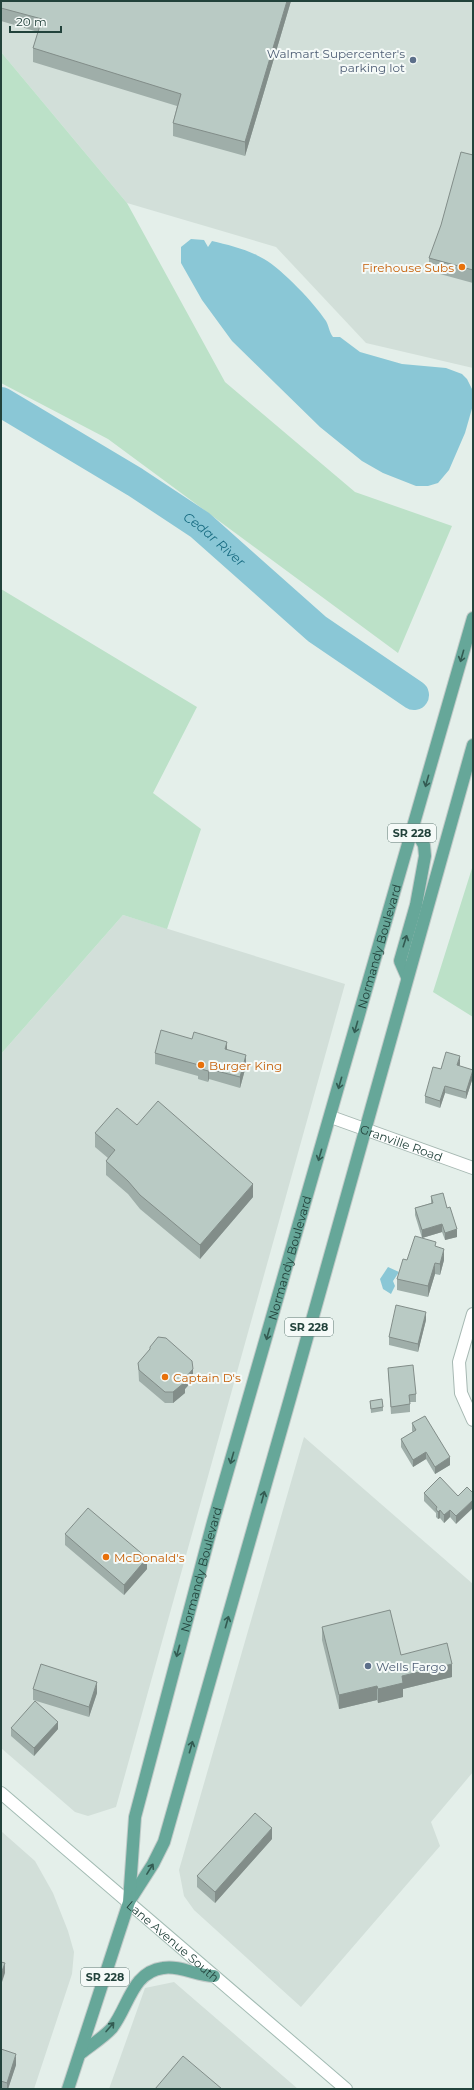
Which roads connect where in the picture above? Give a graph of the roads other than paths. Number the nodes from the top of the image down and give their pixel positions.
1 (473, 618) edge
2 (473, 745) edge
3 (414, 827) junction
4 (407, 977) junction
5 (330, 1117) junction
6 (364, 1129) junction
7 (473, 1168) edge
8 (473, 1314) edge
9 (473, 1420) edge
10 (1, 1793) edge
11 (129, 1902) junction
12 (214, 1976) junction
13 (81, 2053) junction
14 (68, 2089) edge
15 (346, 2089) edge

1 -> 3 main road, Normandy Boulevard / SR 228
2 - 4 main road, Normandy Boulevard / SR 228
4 -> 3 main road
3 -> 5 main road, Normandy Boulevard / SR 228
4 - 6 main road, Normandy Boulevard / SR 228
5 - 6 main road, Granville Road
5 -> 11 main road, Normandy Boulevard / SR 228
6 - 7 main road, Granville Road
11 -> 6 main road, Normandy Boulevard / SR 228
8 - 9 main road
10 - 11 main road, Lane Avenue South
11 - 12 main road, Lane Avenue South
11 - 13 main road, Normandy Boulevard / SR 228
13 -> 12 main road
12 - 15 main road, Lane Avenue South
13 - 14 main road, Normandy Boulevard / SR 228

